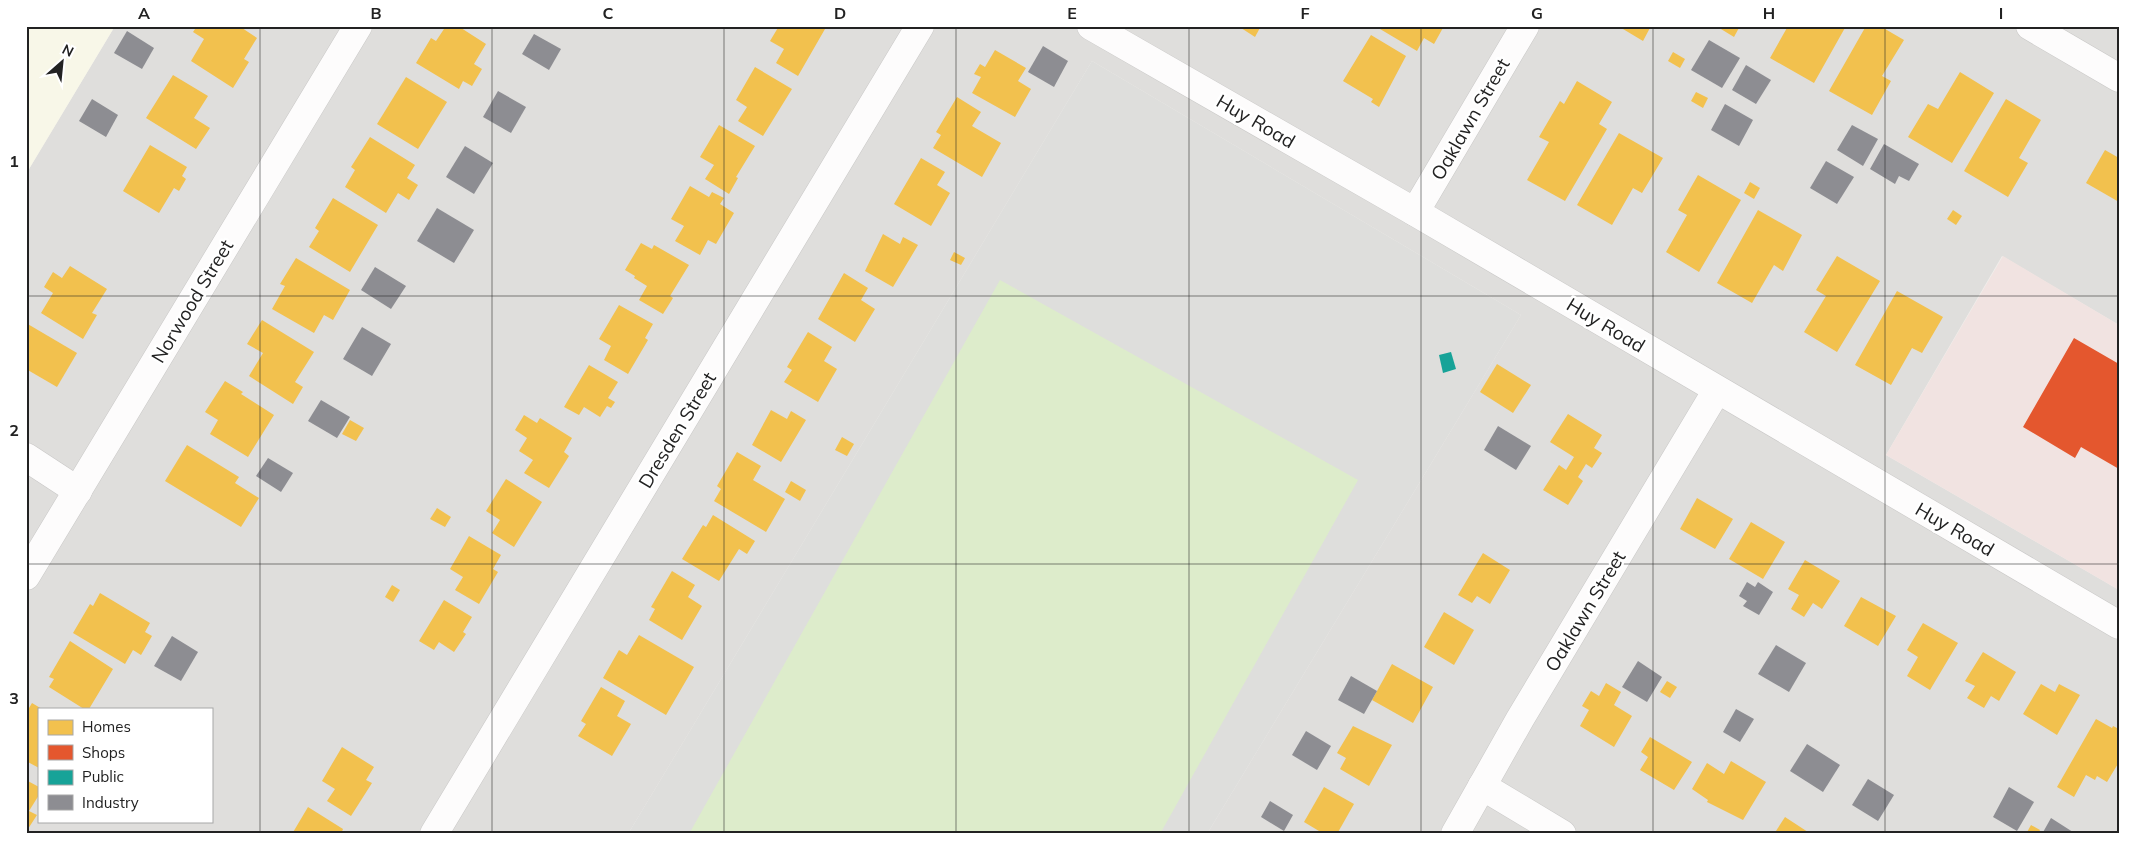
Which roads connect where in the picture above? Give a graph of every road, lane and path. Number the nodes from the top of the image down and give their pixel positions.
1 (358, 26) edge
2 (920, 26) edge
3 (1525, 26) edge
4 (2030, 26) edge
5 (1102, 29) edge
6 (2119, 78) edge
7 (1415, 212) junction
8 (1717, 390) junction
9 (26, 457) edge
10 (78, 491) junction
11 (26, 576) edge
12 (2119, 625) edge
13 (1482, 786) junction
14 (434, 834) edge
15 (1455, 834) edge
16 (1562, 834) edge

1 - 10 street, Norwood Street
2 - 14 street, Dresden Street
3 - 7 street, Oaklawn Street
4 - 6 street
5 - 7 street, Huy Road
7 - 8 street, Huy Road
8 - 12 street, Huy Road
8 - 13 street, Oaklawn Street
9 - 10 street
10 - 11 street, Norwood Street
13 - 15 street, Oaklawn Street
13 - 16 street

